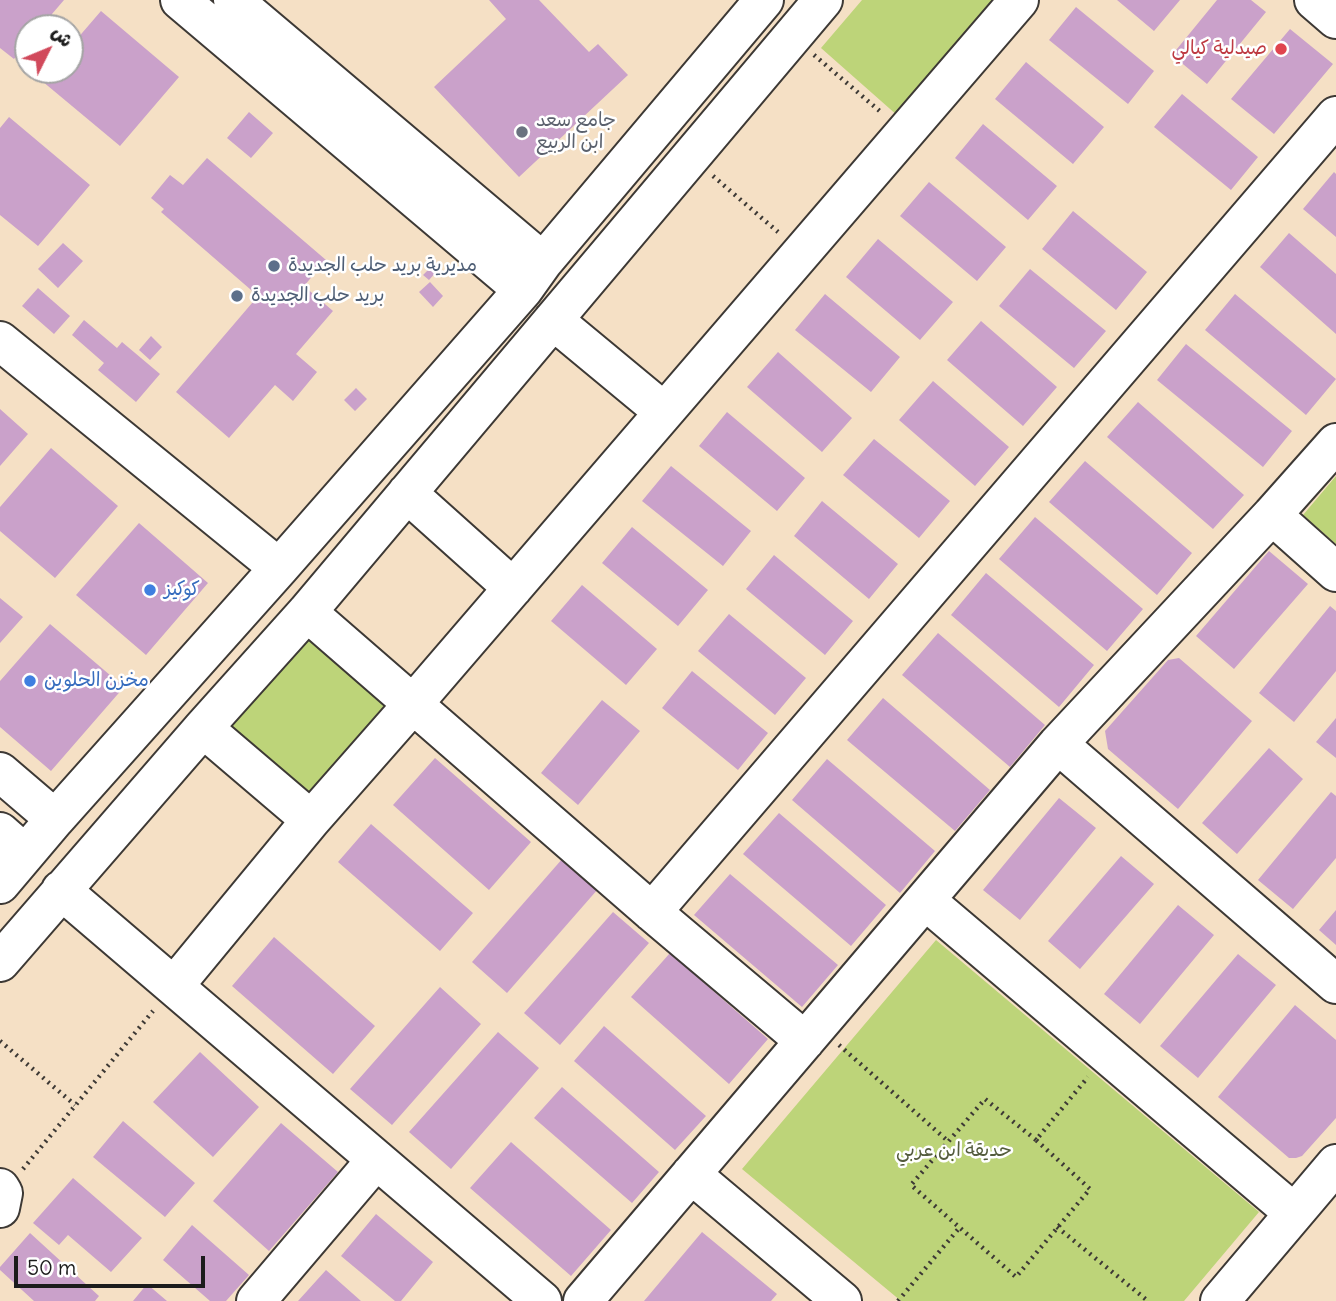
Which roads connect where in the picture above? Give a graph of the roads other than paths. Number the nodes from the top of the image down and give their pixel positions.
1 (180, 0) edge
2 (233, 0) edge
3 (764, 0) edge
4 (823, 0) edge
5 (1019, 0) edge
6 (1314, 0) edge
7 (1336, 19) edge
8 (1336, 116) edge
9 (533, 276) junction
10 (554, 320) junction
11 (0, 341) edge
12 (664, 412) junction
13 (1336, 443) edge
14 (407, 493) junction
15 (1272, 515) junction
16 (279, 568) junction
17 (1336, 572) edge
18 (513, 588) junction
19 (307, 612) junction
20 (413, 704) junction
21 (203, 728) junction
22 (1058, 744) junction
23 (0, 772) edge
24 (55, 819) junction
25 (311, 820) junction
26 (13, 843) edge
27 (0, 884) edge
28 (61, 890) junction
29 (925, 900) junction
30 (652, 912) junction
31 (0, 962) edge
32 (1336, 984) edge
33 (174, 985) junction
34 (805, 1041) junction
35 (376, 1160) junction
36 (1336, 1164) edge
37 (691, 1174) junction
38 (1294, 1213) junction
39 (256, 1301) edge
40 (542, 1301) edge
41 (583, 1301) edge
42 (842, 1301) edge
43 (1220, 1301) edge

1 - 9 street
2 - 9 street
3 - 9 street
4 - 10 street
5 - 12 street
6 - 7 street
8 - 30 street
9 - 16 street
10 - 12 street
10 - 14 street
11 - 16 street
12 - 18 street
13 - 15 street
14 - 18 street
14 - 19 street
15 - 17 street
15 - 22 street
16 - 24 street
18 - 20 street
19 - 20 street
19 - 21 street
20 - 25 street
20 - 30 street
21 - 25 street
21 - 28 street
22 - 29 street
22 - 32 street
23 - 24 street
24 - 26 street
25 - 33 street
26 - 27 street
28 - 31 street
28 - 33 street
29 - 34 street
29 - 38 street
30 - 34 street
33 - 35 street
34 - 37 street
35 - 39 street
35 - 40 street
36 - 38 street
37 - 41 street
37 - 42 street
38 - 43 street

